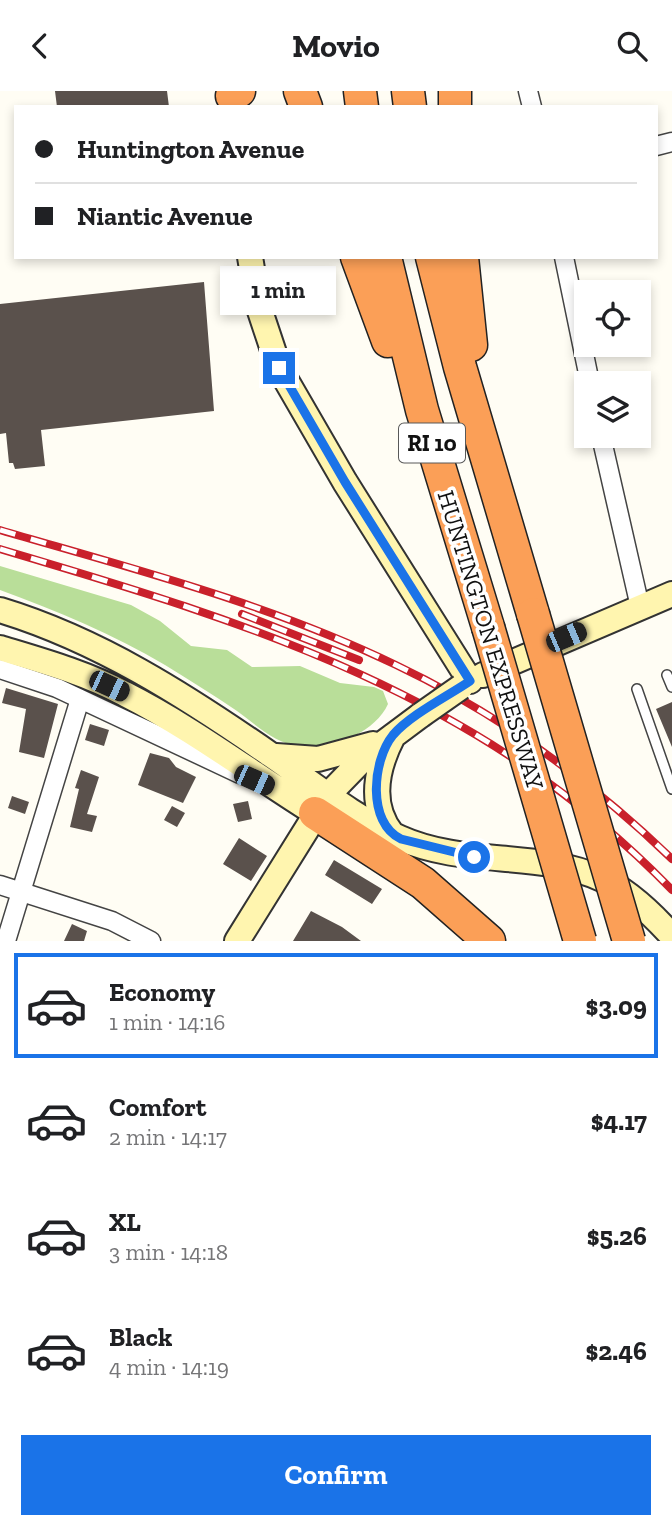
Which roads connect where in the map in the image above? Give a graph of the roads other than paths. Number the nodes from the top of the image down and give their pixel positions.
1 (250, 259) edge
2 (358, 259) edge
3 (385, 259) edge
4 (433, 259) edge
5 (462, 259) edge
6 (564, 259) edge
7 (588, 371) edge
8 (422, 410) junction
9 (604, 448) edge
10 (509, 535) junction
11 (672, 594) edge
12 (640, 607) junction
13 (0, 610) edge
14 (0, 649) edge
15 (0, 669) edge
16 (667, 675) dead end
17 (466, 684) junction
18 (672, 687) edge
19 (637, 689) dead end
20 (80, 699) junction
21 (393, 735) junction
22 (271, 754) junction
23 (671, 776) edge
24 (672, 789) edge
25 (278, 791) junction
26 (321, 804) junction
27 (391, 834) junction
28 (0, 885) edge
29 (21, 892) junction
30 (672, 936) edge
31 (6, 941) edge
32 (151, 941) edge
33 (237, 941) edge
34 (488, 941) edge
35 (580, 941) edge
36 (629, 941) edge

1 - 17 main road
2 - 8 highway
3 - 8 highway, HUNTINGTON EXPRESSWAY / RI 10
4 - 10 highway, HUNTINGTON EXPRESSWAY / RI 10
5 - 10 highway
6 - 7 street
8 - 35 highway, HUNTINGTON EXPRESSWAY / RI 10, bridge
9 - 12 street
10 - 36 highway, HUNTINGTON EXPRESSWAY / RI 10, bridge
11 - 12 main road
12 - 17 main road
13 - 22 main road
14 - 25 main road
15 - 20 street
16 - 18 lane
17 - 21 main road, bridge
19 - 23 lane
20 - 25 street
20 - 29 street
21 - 22 main road
21 - 26 main road
21 - 27 main road
22 - 26 main road
23 - 24 lane
25 - 26 main road
26 - 27 main road
26 - 33 main road
26 - 34 highway
27 - 30 main road
28 - 29 street
29 - 31 street
29 - 32 street

